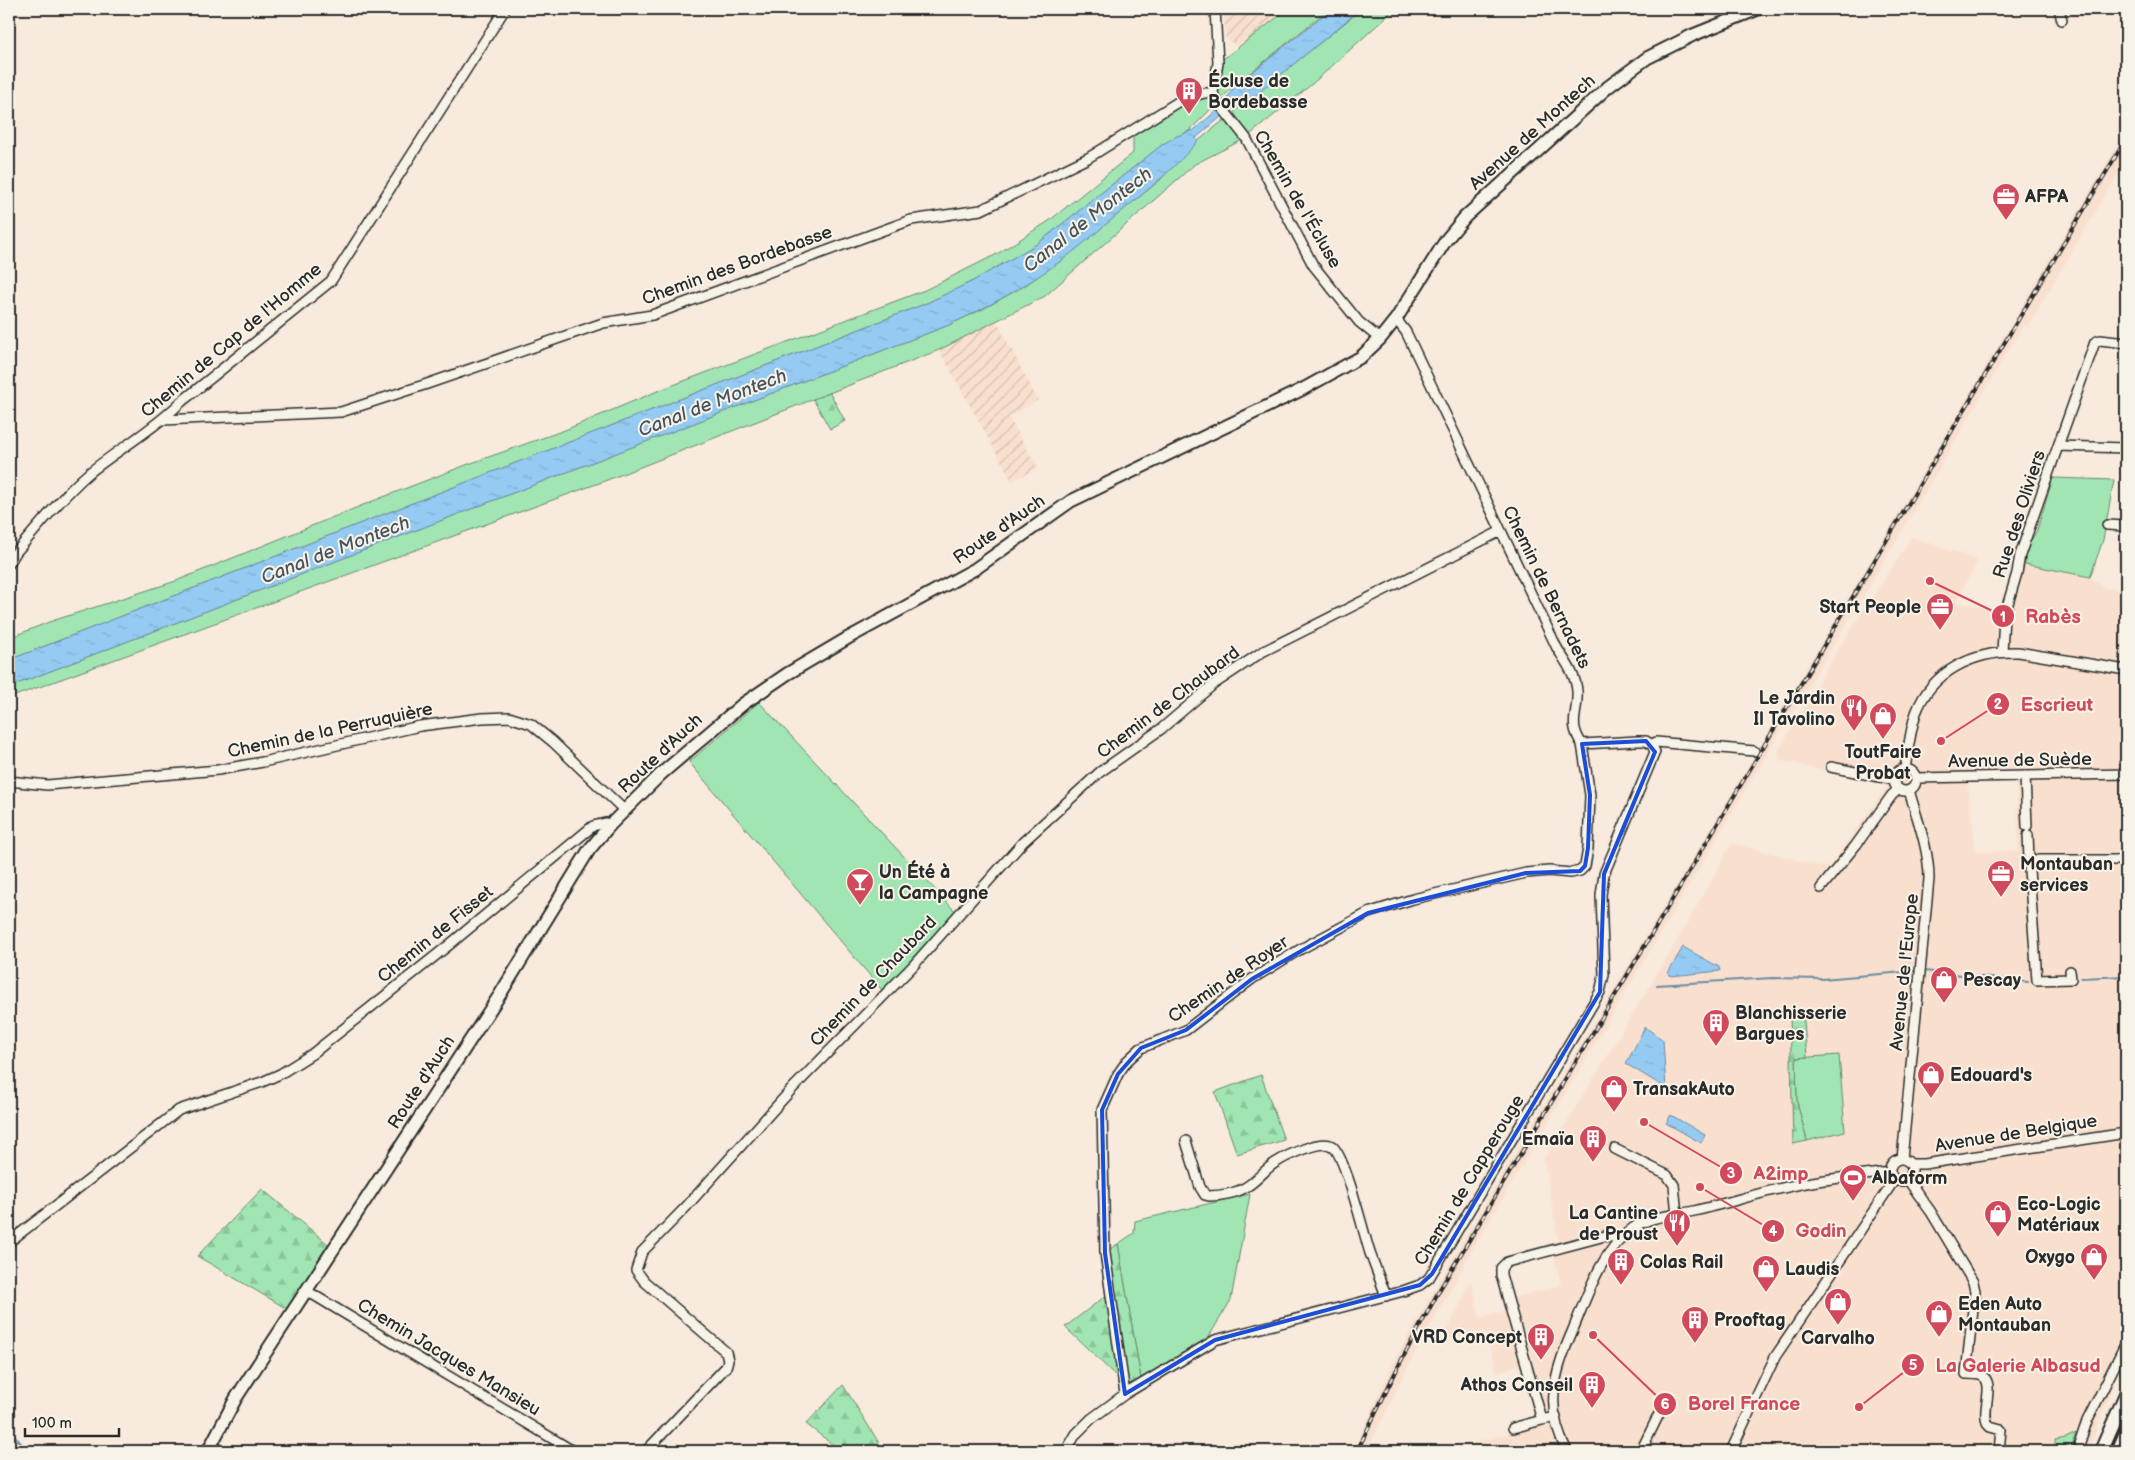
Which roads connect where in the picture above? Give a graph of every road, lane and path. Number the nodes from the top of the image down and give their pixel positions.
1 (505, 9) edge
2 (1215, 9) edge
3 (1758, 9) edge
4 (2059, 9) edge
5 (2062, 20) dead end
6 (1213, 92) junction
7 (1396, 319) junction
8 (1380, 339) junction
9 (2126, 343) edge
10 (163, 420) junction
11 (2058, 446) junction
12 (2126, 448) edge
13 (2107, 525) dead end
14 (2126, 526) edge
15 (1502, 531) junction
16 (9, 564) edge
17 (2002, 652) junction
18 (2126, 670) edge
19 (1582, 744) junction
20 (1652, 745) junction
21 (1754, 751) dead end
22 (1832, 767) dead end
23 (1905, 769) junction
24 (2126, 774) edge
25 (2025, 776) junction
26 (1915, 778) junction
27 (1894, 780) junction
28 (9, 781) edge
29 (1899, 789) junction
30 (1909, 790) junction
31 (624, 810) junction
32 (611, 824) junction
33 (2126, 860) edge
34 (2029, 870) dead end
35 (1821, 888) dead end
36 (2070, 971) dead end
37 (2126, 1133) edge
38 (1186, 1140) dead end
39 (1615, 1149) dead end
40 (1902, 1158) junction
41 (1912, 1164) junction
42 (1892, 1176) junction
43 (1908, 1180) junction
44 (1677, 1214) junction
45 (1620, 1240) junction
46 (9, 1242) edge
47 (307, 1291) junction
48 (1386, 1296) junction
49 (2126, 1342) edge
50 (1125, 1394) junction
51 (2126, 1394) edge
52 (1660, 1412) dead end
53 (2126, 1412) edge
54 (1556, 1417) junction
55 (1542, 1420) junction
56 (1513, 1428) dead end
57 (2126, 1433) edge
58 (2126, 1445) edge
59 (208, 1451) edge
60 (573, 1451) edge
61 (646, 1451) edge
62 (1066, 1451) edge
63 (1567, 1451) edge
64 (1641, 1451) edge
65 (1731, 1451) edge
66 (1999, 1451) edge
67 (2077, 1451) edge
68 (2101, 1451) edge
69 (2108, 1451) edge
70 (2118, 1451) edge
71 (2125, 1451) edge

1 - 10 street, Chemin de Cap de l'Homme
2 - 6 street
3 - 7 main road, Avenue de Montech
4 - 5 street
6 - 8 street, Chemin de l'Écluse
6 - 10 street, Chemin des Bordebasse
7 - 8 main road, Avenue de Montech
7 - 15 street, Chemin de Bernadets
8 - 31 main road, Route d'Auch
9 - 11 street, Rue des Oliviers
10 - 16 street, Chemin de Cap de l'Homme
11 - 12 street, Rue des Oliviers
11 - 17 street, Rue des Oliviers
13 - 14 street
15 - 19 street, Chemin de Bernadets
15 - 61 street, Chemin de Chaubard
17 - 18 street
17 - 23 street
19 - 20 street
19 - 50 street, Chemin de Royer
20 - 21 street
20 - 48 street, Chemin de Capperouge
22 - 27 street
23 - 26 street
23 - 27 street
24 - 25 street, Avenue de Suède
25 - 26 street, Avenue de Suède
25 - 33 street
26 - 30 street
27 - 29 street
28 - 31 street, Chemin de la Perruquière
29 - 30 street
29 - 35 street
30 - 40 street, Avenue de l'Europe
31 - 32 main road, Route d'Auch
32 - 46 street, Chemin de Fisset
32 - 47 main road, Route d'Auch
34 - 36 street
37 - 41 street, Avenue de Belgique
38 - 48 street
39 - 44 street
40 - 41 street
40 - 42 street
41 - 43 street
42 - 43 street
42 - 44 street
42 - 65 street
43 - 66 street
44 - 45 street
45 - 54 street
45 - 55 street
47 - 59 main road, Route d'Auch
47 - 60 street, Chemin Jacques Mansieu
48 - 50 street, Chemin de Capperouge
49 - 67 street
50 - 62 street, Chemin de Capperouge
51 - 68 highway
52 - 64 street
53 - 69 highway
54 - 55 street
54 - 63 street
55 - 56 street
57 - 70 highway
58 - 71 highway

